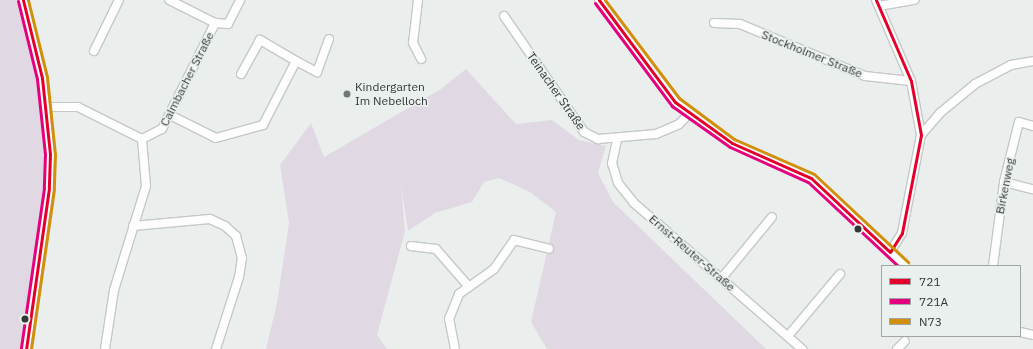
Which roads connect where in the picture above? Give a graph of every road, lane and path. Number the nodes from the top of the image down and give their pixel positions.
1 (23, 0) edge
2 (119, 0) edge
3 (169, 0) edge
4 (240, 0) edge
5 (418, 0) edge
6 (599, 0) edge
7 (914, 0) edge
8 (877, 3) edge
9 (504, 16) dead end
10 (714, 22) dead end
11 (215, 23) junction
12 (329, 38) dead end
13 (94, 50) dead end
14 (421, 59) dead end
15 (296, 61) junction
16 (1033, 61) edge
17 (242, 74) dead end
18 (911, 81) junction
19 (47, 107) junction
20 (689, 114) junction
21 (170, 115) junction
22 (1033, 126) edge
23 (921, 135) junction
24 (142, 139) junction
25 (617, 140) junction
26 (1004, 182) junction
27 (1033, 189) edge
28 (772, 217) dead end
29 (133, 226) junction
30 (411, 246) dead end
31 (550, 249) dead end
32 (890, 252) junction
33 (904, 265) edge
34 (993, 265) edge
35 (840, 274) dead end
36 (721, 279) junction
37 (469, 287) junction
38 (1021, 332) edge
39 (1033, 335) edge
40 (788, 336) junction
41 (904, 342) dead end
42 (26, 349) edge
43 (105, 349) edge
44 (216, 349) edge
45 (455, 349) edge
46 (802, 349) edge
47 (897, 349) edge

1 - 19 street
2 - 13 street
3 - 11 street, Calmbacher Straße
4 - 11 street, Calmbacher Straße
5 - 14 street
6 - 20 street
7 - 8 street
8 - 18 street
9 - 25 street, Teinacher Straße
10 - 18 street, Stockholmer Straße
11 - 21 street, Calmbacher Straße
12 - 15 street
15 - 17 street
15 - 21 street
16 - 23 street
18 - 23 street
19 - 24 street
19 - 42 street
20 - 25 street, Teinacher Straße
20 - 32 street
21 - 24 street, Calmbacher Straße
22 - 26 street, Birkenweg
23 - 32 street
24 - 29 street
25 - 36 street, Ernst-Reuter-Straße
26 - 27 street
26 - 34 street, Birkenweg
28 - 36 street
29 - 43 street
29 - 44 street
30 - 37 street
31 - 37 street
32 - 33 street
35 - 40 street
36 - 40 street, Ernst-Reuter-Straße
37 - 45 street
38 - 39 street
40 - 46 street, Ernst-Reuter-Straße
41 - 47 street

